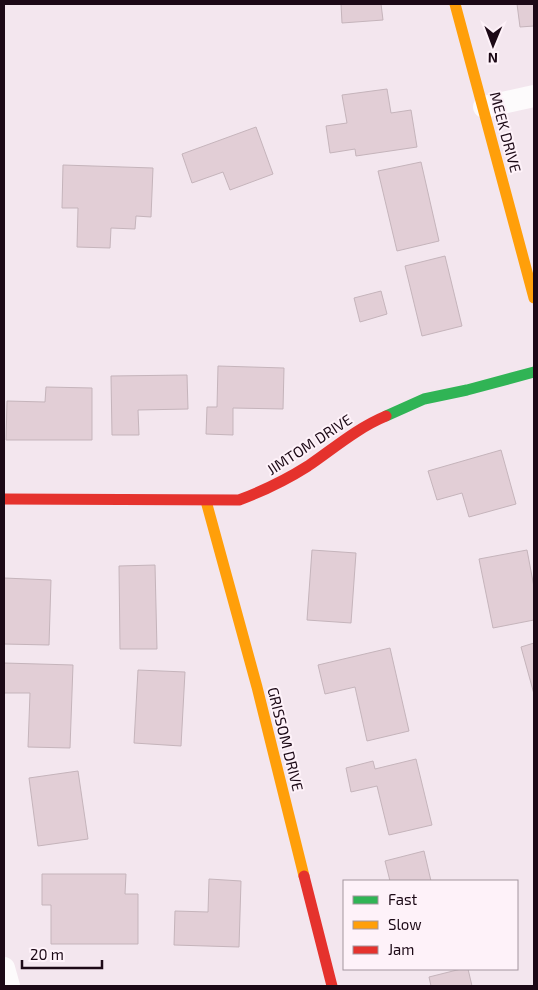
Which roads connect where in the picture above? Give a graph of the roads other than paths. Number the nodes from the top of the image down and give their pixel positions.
1 (455, 4) edge
2 (534, 96) edge
3 (484, 107) junction
4 (534, 298) edge
5 (534, 372) edge
6 (4, 499) edge
7 (206, 501) junction
8 (4, 968) edge
9 (8, 986) edge
10 (332, 986) edge

1 - 3 street, MEEK DRIVE
2 - 3 street
3 - 4 street, MEEK DRIVE
5 - 7 street, JIMTOM DRIVE
6 - 7 street, JIMTOM DRIVE
7 - 10 street, GRISSOM DRIVE
8 - 9 street

